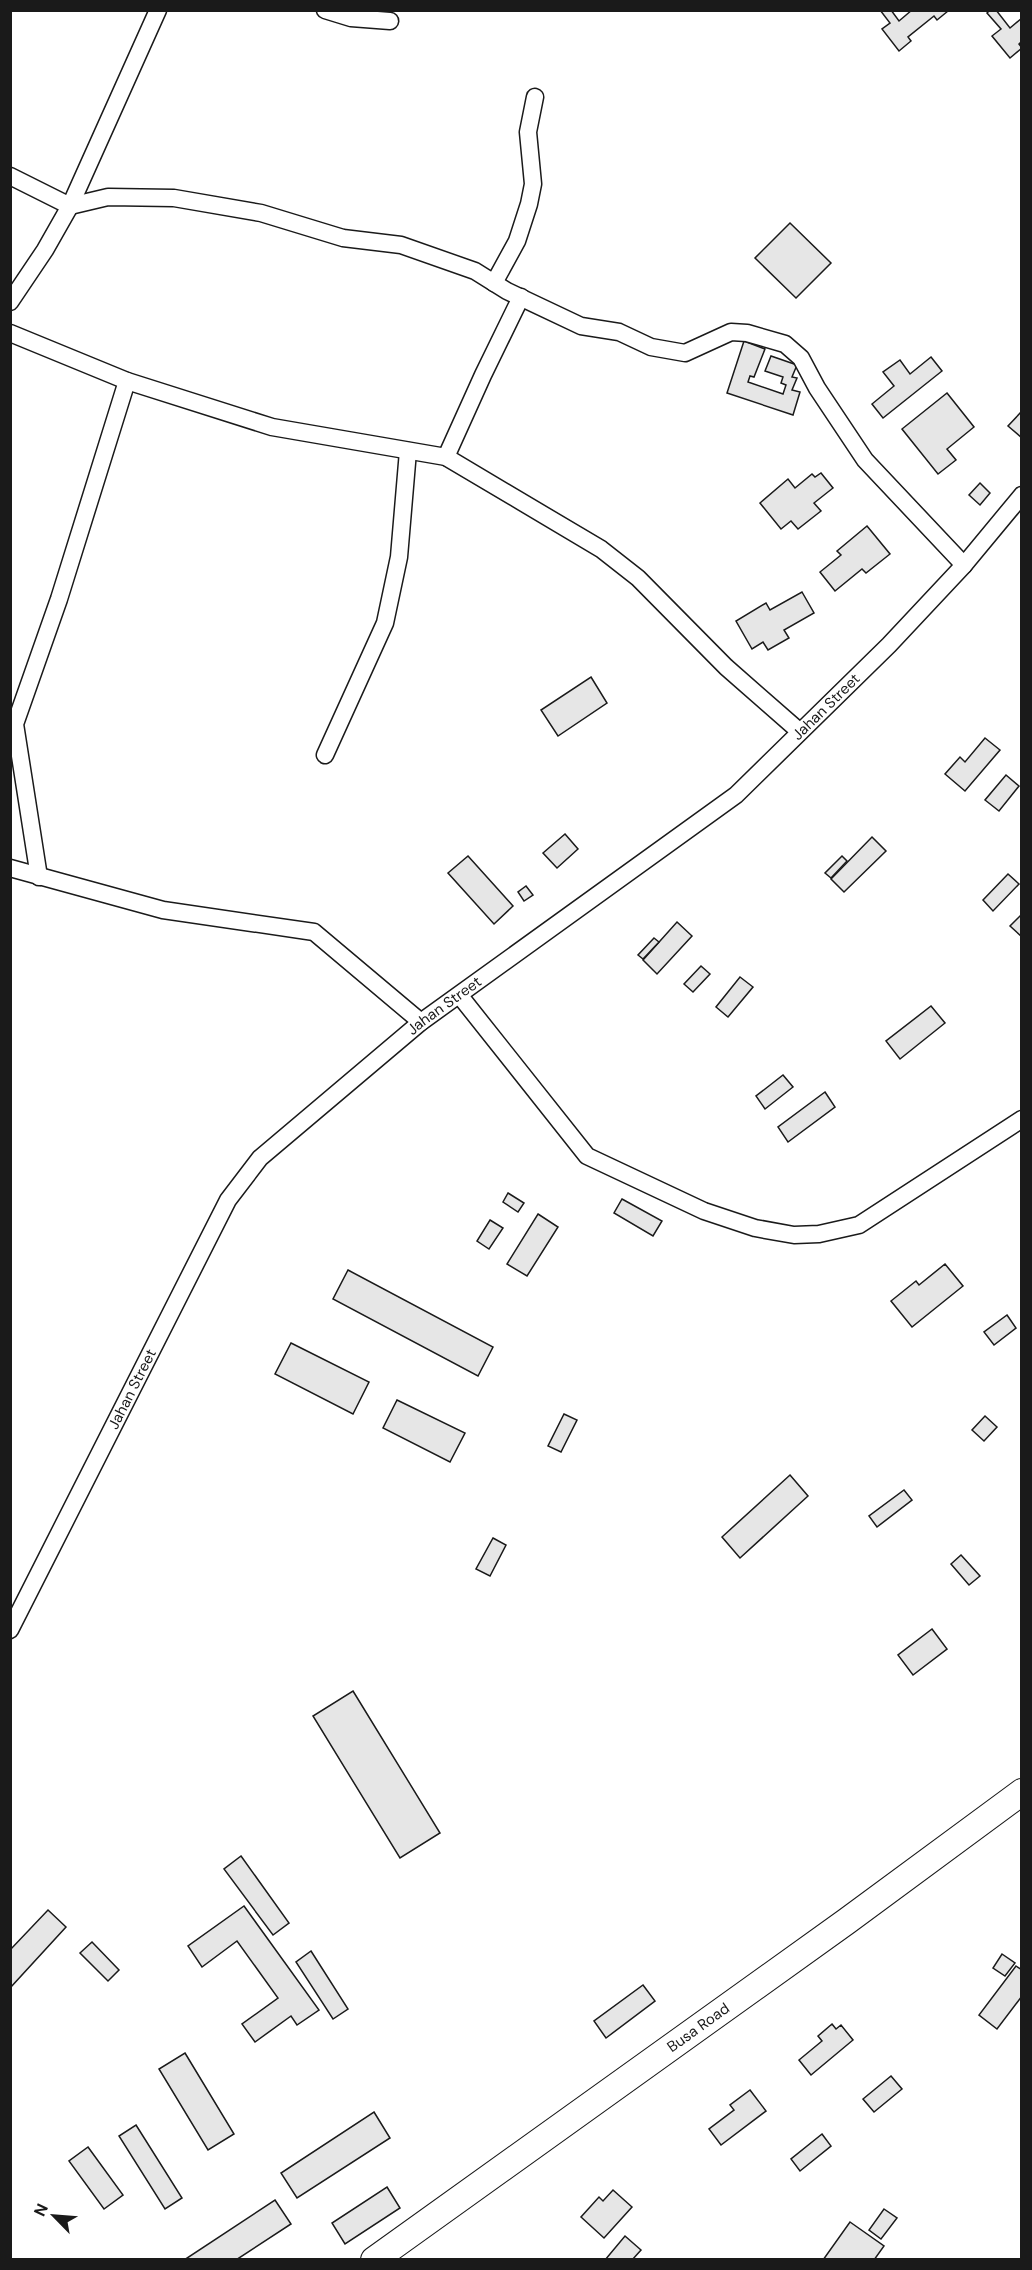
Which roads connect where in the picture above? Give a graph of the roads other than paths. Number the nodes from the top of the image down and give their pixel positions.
1 (158, 10) edge
2 (325, 10) edge
3 (390, 21) dead end
4 (535, 97) dead end
5 (10, 176) edge
6 (70, 206) junction
7 (494, 282) junction
8 (521, 297) junction
9 (10, 302) edge
10 (10, 333) edge
11 (127, 381) junction
12 (408, 451) junction
13 (446, 457) junction
14 (1022, 495) edge
15 (964, 565) junction
16 (13, 722) edge
17 (799, 731) junction
18 (326, 755) dead end
19 (10, 868) edge
20 (39, 877) junction
21 (460, 996) junction
22 (421, 1022) junction
23 (1022, 1119) edge
24 (10, 1630) edge
25 (1022, 1792) edge
26 (374, 2259) edge

1 - 6 street
2 - 3 street
4 - 7 street
5 - 6 street
6 - 7 street
6 - 9 street
7 - 8 street
8 - 13 street
8 - 15 street
10 - 11 street
11 - 12 street
11 - 16 street
12 - 13 street
12 - 18 street
13 - 17 street
14 - 15 street, Jahan Street
15 - 17 street, Jahan Street
16 - 20 street
17 - 21 street, Jahan Street
19 - 20 street
20 - 22 street
21 - 22 street, Jahan Street
21 - 23 street
22 - 24 street, Jahan Street
25 - 26 main road, Busa Road

